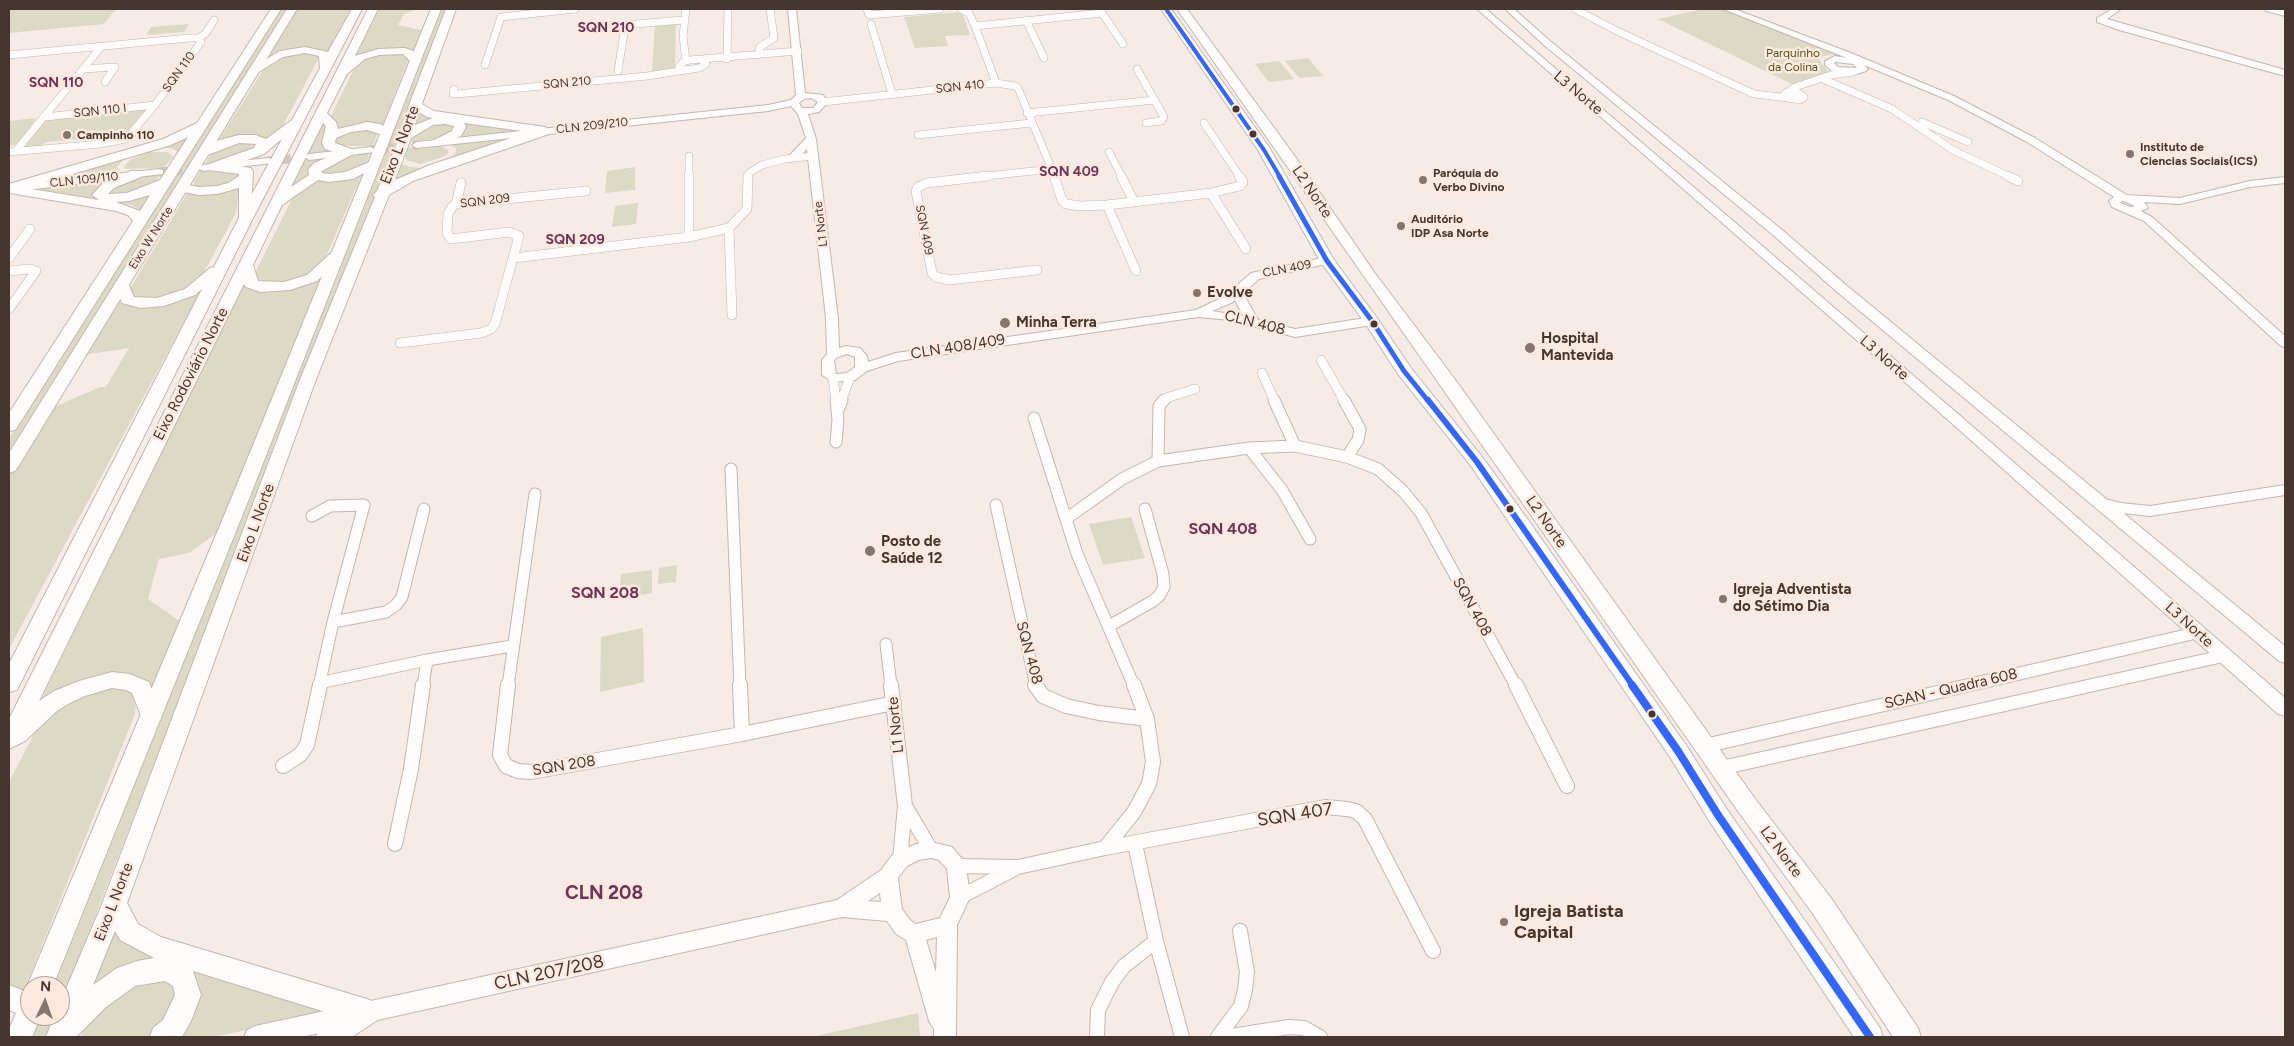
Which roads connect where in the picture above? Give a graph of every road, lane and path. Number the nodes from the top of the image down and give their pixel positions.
1 (276, 9) edge
2 (292, 9) edge
3 (357, 9) edge
4 (373, 9) edge
5 (436, 9) edge
6 (451, 9) edge
7 (575, 9) edge
8 (686, 9) edge
9 (728, 9) edge
10 (770, 9) edge
11 (792, 9) edge
12 (940, 9) edge
13 (961, 9) edge
14 (1166, 9) edge
15 (1182, 9) edge
16 (1481, 9) edge
17 (1509, 9) edge
18 (1576, 9) edge
19 (1727, 9) edge
20 (2117, 9) edge
21 (2270, 9) edge
22 (1101, 11) edge
23 (2285, 13) edge
24 (869, 17) edge
25 (214, 20) dead end
26 (683, 20) junction
27 (1026, 20) junction
28 (1527, 24) junction
29 (975, 26) junction
30 (1503, 28) junction
31 (199, 38) junction
32 (1514, 38) junction
33 (1547, 42) junction
34 (1124, 44) dead end
35 (101, 47) junction
36 (798, 50) junction
37 (758, 54) junction
38 (9, 55) edge
39 (1847, 57) junction
40 (727, 58) junction
41 (1044, 58) dead end
42 (416, 61) junction
43 (686, 61) junction
44 (704, 63) junction
45 (486, 65) dead end
46 (326, 68) junction
47 (83, 69) junction
48 (253, 70) junction
49 (686, 70) junction
50 (1137, 70) dead end
51 (618, 71) dead end
52 (1831, 71) junction
53 (1856, 72) junction
54 (341, 73) junction
55 (2285, 74) edge
56 (1907, 78) junction
57 (1823, 79) junction
58 (105, 82) dead end
59 (996, 84) junction
60 (1806, 84) junction
61 (454, 89) dead end
62 (892, 94) junction
63 (1788, 94) junction
64 (1155, 100) junction
65 (823, 102) junction
66 (801, 103) junction
67 (155, 105) junction
68 (415, 105) junction
69 (816, 110) junction
70 (1027, 113) junction
71 (1900, 113) junction
72 (321, 114) junction
73 (45, 117) junction
74 (297, 120) junction
75 (1032, 123) junction
76 (1146, 123) dead end
77 (1204, 123) dead end
78 (201, 125) junction
79 (545, 131) junction
80 (386, 132) junction
81 (810, 134) junction
82 (918, 135) dead end
83 (331, 136) junction
84 (411, 140) junction
85 (436, 142) junction
86 (1968, 142) dead end
87 (262, 147) junction
88 (12, 152) edge
89 (205, 152) junction
90 (1110, 152) dead end
91 (349, 153) junction
92 (689, 156) dead end
93 (181, 157) junction
94 (309, 157) tunnel mouth
95 (372, 157) junction
96 (397, 158) junction
97 (791, 160) junction
98 (268, 162) tunnel mouth
99 (814, 162) junction
100 (1696, 166) junction
101 (209, 168) junction
102 (1666, 168) junction
103 (1052, 169) junction
104 (136, 174) junction
105 (316, 176) junction
106 (162, 178) junction
107 (245, 178) junction
108 (2285, 180) edge
109 (2018, 181) dead end
110 (461, 183) dead end
111 (182, 188) junction
112 (9, 189) edge
113 (586, 191) dead end
114 (1212, 193) junction
115 (380, 195) junction
116 (2157, 201) junction
117 (1134, 202) junction
118 (2124, 202) junction
119 (276, 204) junction
120 (456, 204) junction
121 (1107, 205) junction
122 (2144, 211) junction
123 (245, 220) junction
124 (140, 221) junction
125 (1334, 225) junction
126 (729, 228) junction
127 (30, 229) dead end
128 (1308, 229) junction
129 (689, 237) junction
130 (1246, 249) dead end
131 (337, 255) junction
132 (9, 258) edge
133 (514, 258) junction
134 (1327, 261) junction
135 (224, 263) junction
136 (246, 265) junction
137 (1037, 270) dead end
138 (9, 271) edge
139 (1136, 271) dead end
140 (1794, 280) junction
141 (122, 284) junction
142 (1841, 288) junction
143 (1237, 292) junction
144 (9, 309) edge
145 (1198, 313) junction
146 (732, 315) dead end
147 (1372, 321) junction
148 (1252, 322) junction
149 (400, 343) dead end
150 (2285, 343) edge
151 (839, 352) junction
152 (1321, 360) dead end
153 (862, 362) junction
154 (1436, 366) junction
155 (1404, 371) junction
156 (1262, 373) dead end
157 (850, 377) junction
158 (833, 378) junction
159 (1195, 389) dead end
160 (837, 412) junction
161 (1034, 418) dead end
162 (9, 426) edge
163 (836, 442) dead end
164 (1294, 446) junction
165 (1250, 448) junction
166 (1347, 457) junction
167 (1158, 461) junction
168 (9, 466) edge
169 (730, 469) dead end
170 (2285, 490) edge
171 (535, 494) dead end
172 (2101, 503) junction
173 (996, 505) dead end
174 (424, 509) dead end
175 (1145, 509) dead end
176 (2150, 511) junction
177 (312, 516) dead end
178 (1066, 520) junction
179 (2140, 534) junction
180 (1310, 539) dead end
181 (333, 622) junction
182 (1109, 626) junction
183 (2198, 633) junction
184 (886, 644) dead end
185 (512, 646) junction
186 (2223, 656) junction
187 (2285, 656) edge
188 (427, 660) junction
189 (318, 683) junction
190 (9, 684) edge
191 (894, 703) junction
192 (2285, 709) edge
193 (151, 715) junction
194 (1147, 719) junction
195 (742, 734) junction
196 (9, 741) edge
197 (1704, 746) junction
198 (283, 766) dead end
199 (1721, 768) junction
200 (1567, 786) dead end
201 (905, 806) junction
202 (395, 844) dead end
203 (1134, 844) junction
204 (1105, 848) junction
205 (932, 850) junction
206 (900, 860) junction
207 (956, 866) junction
208 (1018, 867) junction
209 (888, 876) junction
210 (960, 897) junction
211 (114, 904) junction
212 (842, 908) junction
213 (892, 912) junction
214 (947, 925) junction
215 (1240, 931) dead end
216 (914, 934) junction
217 (1156, 941) junction
218 (1433, 951) dead end
219 (44, 976) edge
220 (367, 1012) junction
221 (60, 1036) edge
222 (163, 1037) edge
223 (255, 1037) edge
224 (330, 1037) edge
225 (944, 1037) edge
226 (1097, 1037) edge
227 (1182, 1037) edge
228 (1218, 1037) edge
229 (1224, 1037) edge
230 (1320, 1037) edge
231 (1870, 1037) edge
232 (1908, 1037) edge

1 - 78 main road, Eixo W Norte
2 - 48 main road, Eixo W Norte
3 - 46 main road, Eixo Rodoviário Norte
4 - 54 main road, Eixo Rodoviário Norte
5 - 42 main road, Eixo L Norte
6 - 68 main road, Eixo L Norte
7 - 45 street
8 - 26 street
9 - 40 street
10 - 37 street
11 - 36 street, L1 Norte
12 - 24 street
13 - 29 street, SQN 410
14 - 128 main road, L2 Norte
15 - 125 main road, L2 Norte
16 - 30 main road, L3 Norte
17 - 28 main road, L3 Norte
18 - 63 street
19 - 39 street
20 - 55 street
21 - 23 main road
22 - 27 street
22 - 34 street
24 - 62 street
25 - 31 street
26 - 43 street
26 - 51 street
27 - 29 street
27 - 41 street
28 - 30 main road
28 - 33 main road, L3 Norte
29 - 59 street, SQN 410
30 - 32 main road, L3 Norte
31 - 35 street, SQN 110
31 - 67 street, SQN 110
32 - 33 main road
32 - 102 main road, L3 Norte
33 - 100 main road, L3 Norte
35 - 38 street, SQN 110
35 - 47 street
36 - 37 street
36 - 66 street, L1 Norte
37 - 40 street
39 - 52 street
39 - 53 street
39 - 56 street
40 - 44 street
42 - 54 main road
42 - 80 main road, Eixo L Norte
43 - 44 street
43 - 49 street
44 - 49 street
46 - 48 main road
46 - 74 main road, Eixo Rodoviário Norte
47 - 58 street
47 - 73 street
48 - 89 main road, Eixo W Norte
49 - 61 street, SQN 210
50 - 64 street
52 - 53 street
52 - 57 street
53 - 56 street
54 - 72 main road, Eixo Rodoviário Norte
56 - 118 street
57 - 60 street
57 - 71 street
59 - 62 street, SQN 410
59 - 70 street
60 - 63 street
60 - 63 street
62 - 65 street, SQN 410
64 - 70 street
64 - 76 street
65 - 66 street
65 - 69 street
66 - 69 street, CLN 209/210
66 - 79 street, CLN 209/210
66 - 81 street, L1 Norte
67 - 73 street, SQN 110 I
67 - 88 street, SQN 110
68 - 79 main road
68 - 84 main road, Eixo L Norte
69 - 81 street, L1 Norte
70 - 75 street
71 - 86 street
71 - 109 street
72 - 83 main road
72 - 119 main road, Eixo Rodoviário Norte
73 - 88 street
74 - 87 main road
74 - 123 main road, Eixo Rodoviário Norte
75 - 82 street
75 - 103 street
77 - 114 street
78 - 93 main road, Eixo W Norte
78 - 112 main road
79 - 85 street, CLN 209/210
79 - 115 main road
80 - 83 main road
80 - 95 main road, Eixo L Norte
81 - 97 street
81 - 99 street, L1 Norte
83 - 91 main road
84 - 85 street, CLN 209/210
84 - 85 main road
84 - 96 main road, Eixo L Norte
85 - 96 main road
87 - 89 main road
87 - 101 main road
89 - 111 main road, Eixo W Norte
90 - 117 street
91 - 94 street
91 - 95 street
91 - 105 main road
92 - 129 street
93 - 104 main road
93 - 106 main road, Eixo W Norte
95 - 105 main road
95 - 131 main road, Eixo L Norte
96 - 115 main road, Eixo L Norte
97 - 99 street
97 - 126 street
98 - 101 street
99 - 151 street, L1 Norte
100 - 102 main road
100 - 142 main road, L3 Norte
101 - 107 main road
102 - 140 main road, L3 Norte
103 - 121 street
103 - 137 street, SQN 409
104 - 106 street, CLN 109/110
104 - 106 main road
104 - 112 street, CLN 109/110
105 - 119 main road
106 - 124 main road, Eixo W Norte
107 - 111 main road
107 - 123 main road
108 - 116 street
110 - 120 street
111 - 141 main road, Eixo W Norte
112 - 124 main road
113 - 120 street, SQN 209
114 - 117 street
114 - 130 street
115 - 211 main road, Eixo L Norte
116 - 118 street
116 - 122 street
117 - 121 street
118 - 122 street
119 - 136 main road, Eixo Rodoviário Norte
120 - 133 street, SQN 209
121 - 139 street
122 - 150 street
123 - 135 main road, Eixo Rodoviário Norte
124 - 162 main road, Eixo W Norte
125 - 128 main road
125 - 154 main road, L2 Norte
126 - 129 street
126 - 146 street
127 - 132 street
128 - 134 main road, L2 Norte
129 - 133 street
131 - 136 main road
131 - 193 main road, Eixo L Norte
133 - 149 street, SQN 209
134 - 143 street, CLN 409
134 - 147 main road, L2 Norte
135 - 141 main road
135 - 190 main road, Eixo Rodoviário Norte
136 - 196 main road, Eixo Rodoviário Norte
138 - 144 street
140 - 142 main road
140 - 183 main road, L3 Norte
141 - 168 main road, Eixo W Norte
142 - 172 main road, L3 Norte
143 - 145 street, CLN 409
143 - 148 street
145 - 148 street, CLN 408
145 - 153 street, CLN 408/409
147 - 148 street, CLN 408
147 - 155 main road, L2 Norte
151 - 153 street
151 - 158 street
152 - 166 street
153 - 157 street
154 - 155 main road
154 - 197 main road, L2 Norte
155 - 231 main road, L2 Norte
156 - 164 street
157 - 158 street
157 - 160 street
158 - 160 street
159 - 167 street
160 - 163 street
161 - 178 street
164 - 165 street, SQN 408
164 - 166 street, SQN 408
165 - 167 street, SQN 408
165 - 180 street
166 - 200 street, SQN 408
167 - 178 street, SQN 408
169 - 195 street
170 - 176 street
171 - 185 street, SQN 208
172 - 176 street
172 - 179 main road, L3 Norte
173 - 194 street, SQN 408
174 - 181 street
175 - 182 street
176 - 179 street
177 - 181 street
178 - 182 street
179 - 187 main road, L3 Norte
181 - 189 street
182 - 194 street
183 - 186 main road, L3 Norte
183 - 197 street, SGAN - Quadra 608
184 - 191 street, L1 Norte
185 - 188 street
185 - 195 street, SQN 208
186 - 192 main road, L3 Norte
186 - 199 street
188 - 189 street
188 - 202 street
189 - 198 street
191 - 195 street, SQN 208
191 - 201 street, L1 Norte
193 - 196 main road
193 - 219 main road, Eixo L Norte
194 - 204 street
197 - 199 main road, L2 Norte
199 - 232 main road, L2 Norte
201 - 205 street, L1 Norte
201 - 206 street, L1 Norte
203 - 204 street, SQN 407
203 - 217 street
203 - 218 street, SQN 407
204 - 208 street, SQN 407
205 - 206 street
205 - 207 street
206 - 209 street
207 - 208 street
207 - 210 street
208 - 210 street
209 - 212 street, CLN 207/208
209 - 213 street
210 - 214 street
211 - 220 main road
211 - 221 main road, Eixo L Norte
212 - 213 street, CLN 207/208
212 - 220 street, CLN 207/208
213 - 216 street
214 - 216 street
214 - 225 street
215 - 228 street
216 - 225 street
217 - 226 street
217 - 227 street
220 - 223 street, CLN 207/208
220 - 224 main road
221 - 222 main road
229 - 230 street

